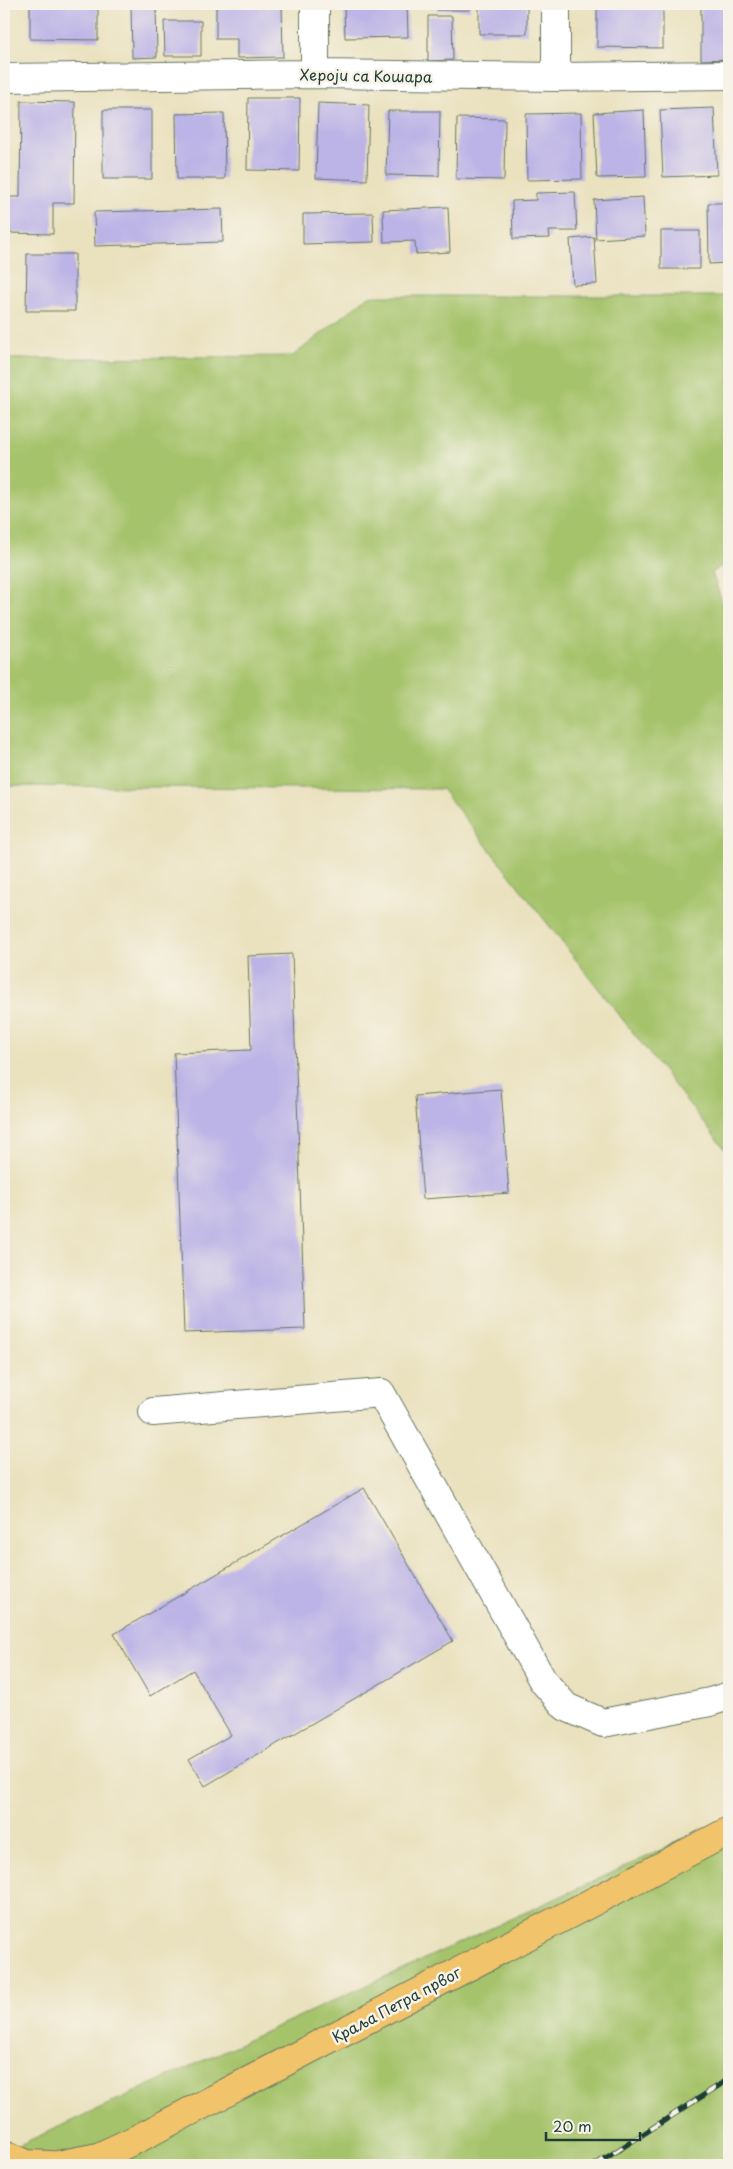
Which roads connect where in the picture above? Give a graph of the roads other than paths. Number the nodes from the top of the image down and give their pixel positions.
1 (315, 4) edge
2 (556, 4) edge
3 (315, 74) junction
4 (729, 75) edge
5 (556, 77) junction
6 (4, 78) edge
7 (153, 1412) dead end
8 (729, 1696) edge
9 (729, 1831) edge
10 (4, 2154) edge
11 (51, 2165) edge
12 (58, 2165) edge

1 - 3 street
2 - 5 street
3 - 5 street, Хероји са Кошара
3 - 6 street, Хероји са Кошара
4 - 5 street, Хероји са Кошара
7 - 8 street
9 - 12 main road, Краља Петра првог
10 - 11 main road

